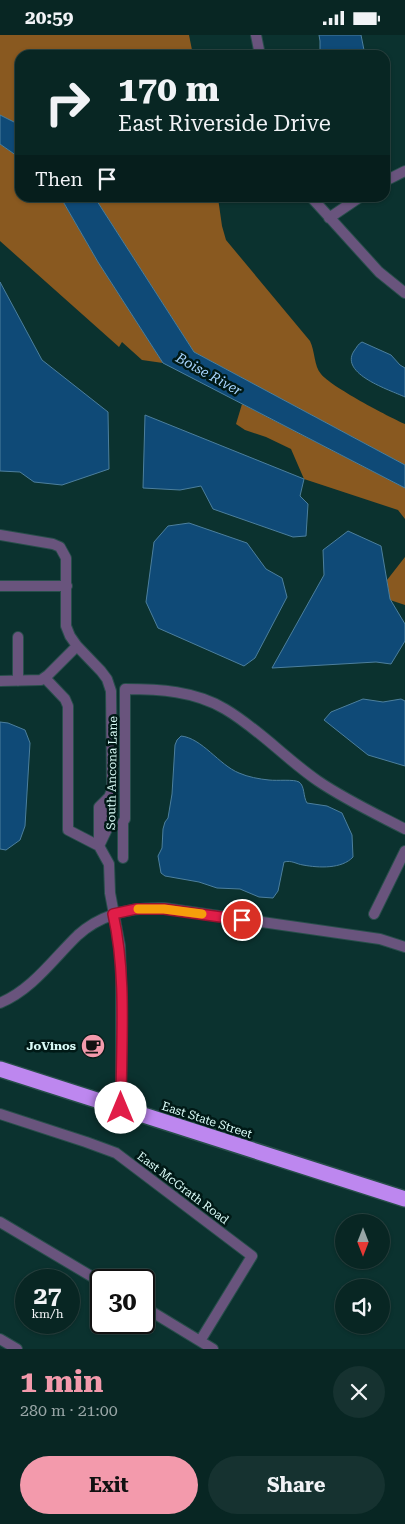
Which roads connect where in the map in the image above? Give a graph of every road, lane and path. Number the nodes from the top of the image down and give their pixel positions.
1 (256, 35) edge
2 (259, 50) edge
3 (405, 171) edge
4 (390, 178) edge
5 (315, 202) edge
6 (353, 202) edge
7 (329, 218) junction
8 (405, 293) edge
9 (0, 535) edge
10 (0, 586) edge
11 (67, 587) junction
12 (18, 637) dead end
13 (77, 646) junction
14 (45, 678) junction
15 (0, 681) edge
16 (18, 681) junction
17 (405, 829) edge
18 (99, 846) junction
19 (405, 851) edge
20 (123, 858) dead end
21 (113, 914) junction
22 (374, 914) dead end
23 (405, 947) edge
24 (0, 1003) edge
25 (0, 1069) edge
26 (121, 1108) junction
27 (0, 1114) edge
28 (405, 1199) edge
29 (0, 1222) edge
30 (90, 1275) edge
31 (155, 1314) edge
32 (0, 1339) edge
33 (200, 1341) junction
34 (16, 1349) edge
35 (213, 1349) edge

1 - 2 street
3 - 4 street
5 - 7 street
6 - 7 street
7 - 8 street
9 - 11 street
10 - 11 street
11 - 13 street
12 - 16 street
13 - 14 street
13 - 18 street
14 - 16 street
14 - 18 street
15 - 16 street
17 - 20 street, South Ancona Lane
18 - 21 street
19 - 22 street
21 - 23 street
21 - 24 street
21 - 26 street
25 - 26 highway, East State Street
26 - 28 highway, East State Street
27 - 33 street, East McGrath Road
29 - 30 street
31 - 33 street
32 - 34 street
33 - 35 street

